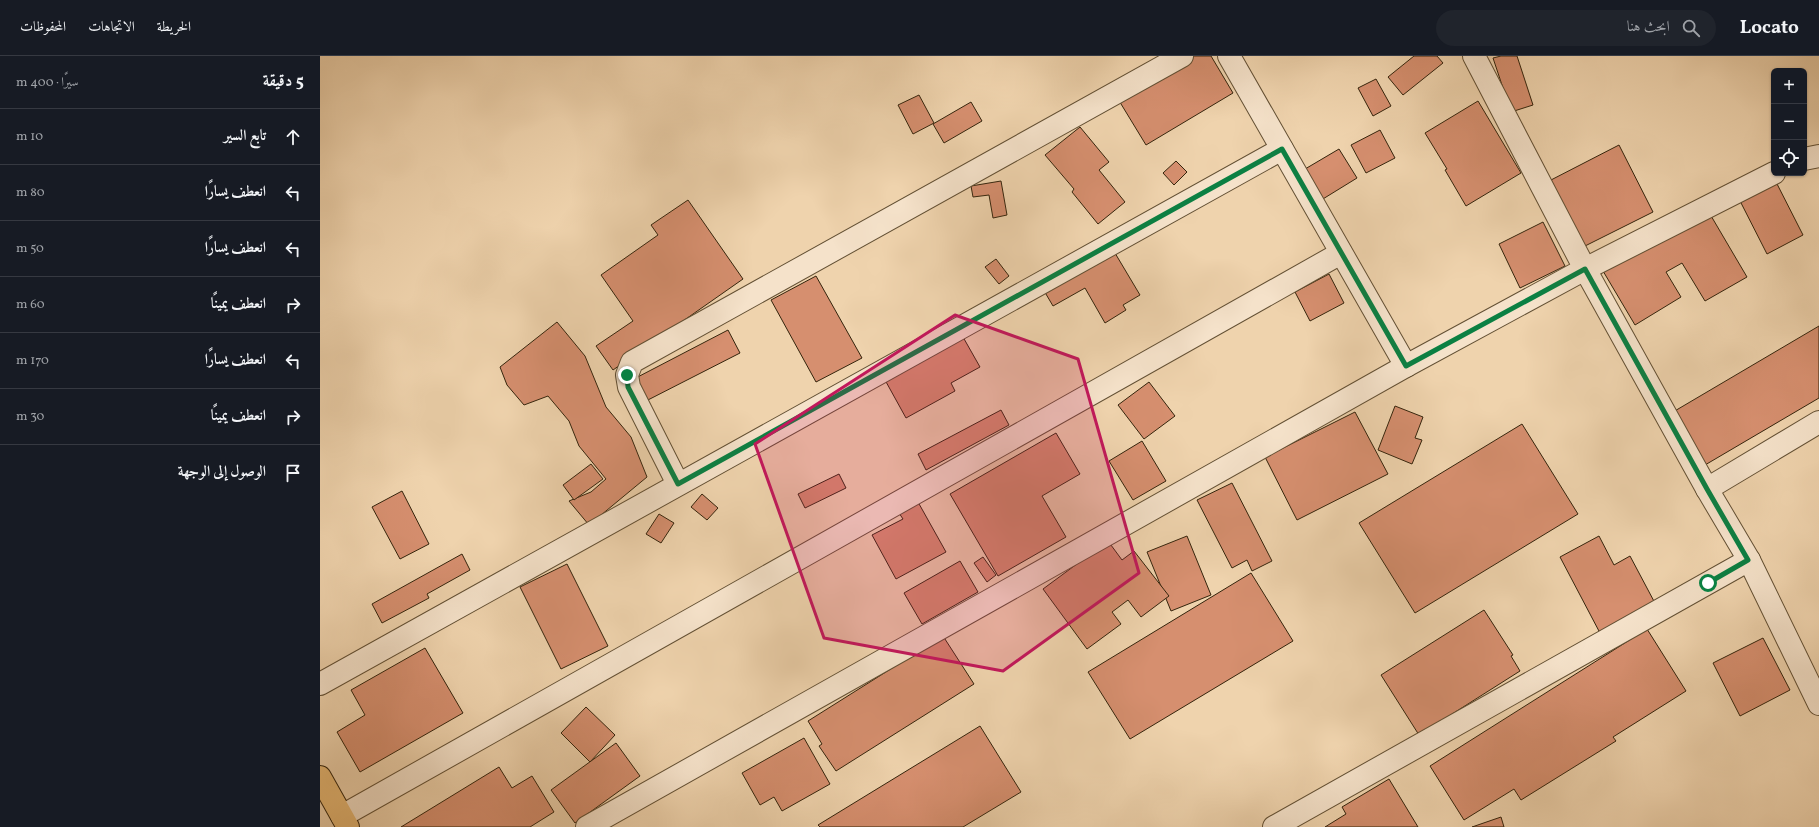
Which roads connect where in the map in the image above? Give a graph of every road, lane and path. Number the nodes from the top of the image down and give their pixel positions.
1 (1182, 56) edge
2 (1229, 56) edge
3 (1474, 56) edge
4 (1282, 149) junction
5 (1819, 156) edge
6 (1807, 158) edge
7 (1771, 175) edge
8 (1341, 253) junction
9 (1585, 269) junction
10 (1406, 366) junction
11 (1819, 422) edge
12 (678, 484) junction
13 (1707, 489) junction
14 (1748, 560) junction
15 (1814, 681) edge
16 (320, 684) edge
17 (1819, 704) edge
18 (320, 777) edge
19 (345, 821) edge
20 (587, 827) edge
21 (1274, 827) edge

1 - 12 street
2 - 4 street
3 - 9 street
4 - 8 street
4 - 12 street
5 - 6 street
7 - 9 street
8 - 10 street
8 - 19 street
9 - 10 street
9 - 13 street
10 - 20 street
11 - 13 street
12 - 16 street
13 - 14 street
14 - 15 street
14 - 21 street
15 - 17 street
18 - 19 main road

